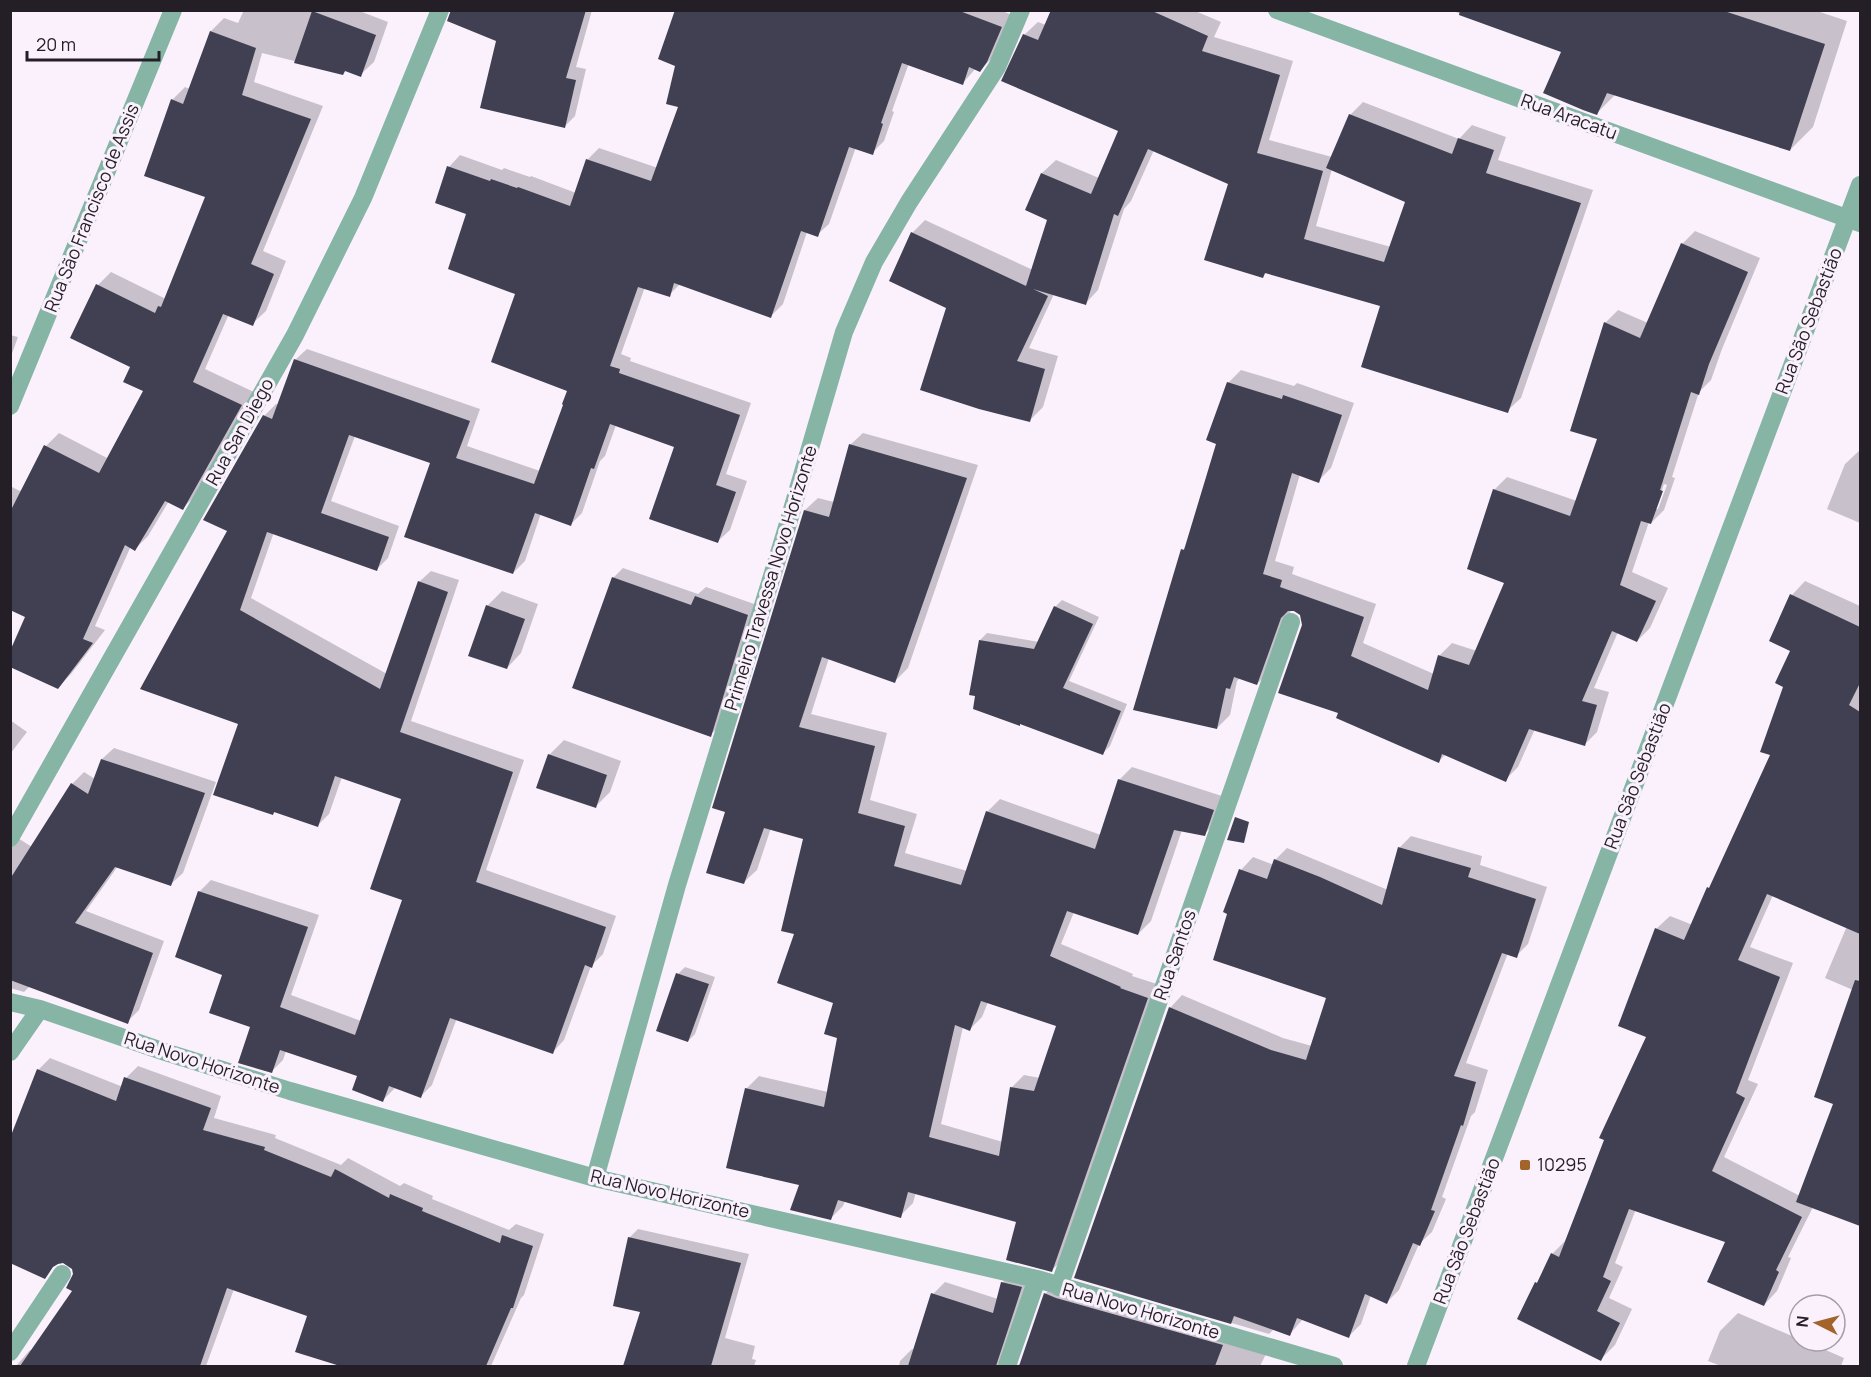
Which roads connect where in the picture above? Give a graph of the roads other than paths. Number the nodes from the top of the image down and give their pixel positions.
1 (173, 10) edge
2 (440, 10) edge
3 (1021, 10) edge
4 (1277, 10) edge
5 (1860, 185) edge
6 (1854, 220) edge
7 (10, 406) edge
8 (1291, 622) dead end
9 (10, 838) edge
10 (10, 1002) edge
11 (40, 1009) junction
12 (10, 1052) edge
13 (596, 1178) junction
14 (63, 1274) dead end
15 (1037, 1280) junction
16 (1059, 1287) junction
17 (10, 1352) edge
18 (1007, 1366) edge
19 (1334, 1366) edge
20 (1416, 1366) edge

1 - 7 street, Rua São Francisco de Assis
2 - 9 street, Rua San Diego
3 - 13 street, Primeiro Travessa Novo Horizonte
4 - 6 street, Rua Aracatu
5 - 6 street, Rua São Sebastião
6 - 20 street, Rua São Sebastião
8 - 16 street, Rua Santos
10 - 11 street, Rua Novo Horizonte
11 - 12 street
11 - 13 street, Rua Novo Horizonte
13 - 15 street, Rua Novo Horizonte
14 - 17 street
15 - 16 street, Rua Novo Horizonte
15 - 18 street
16 - 19 street, Rua Novo Horizonte

